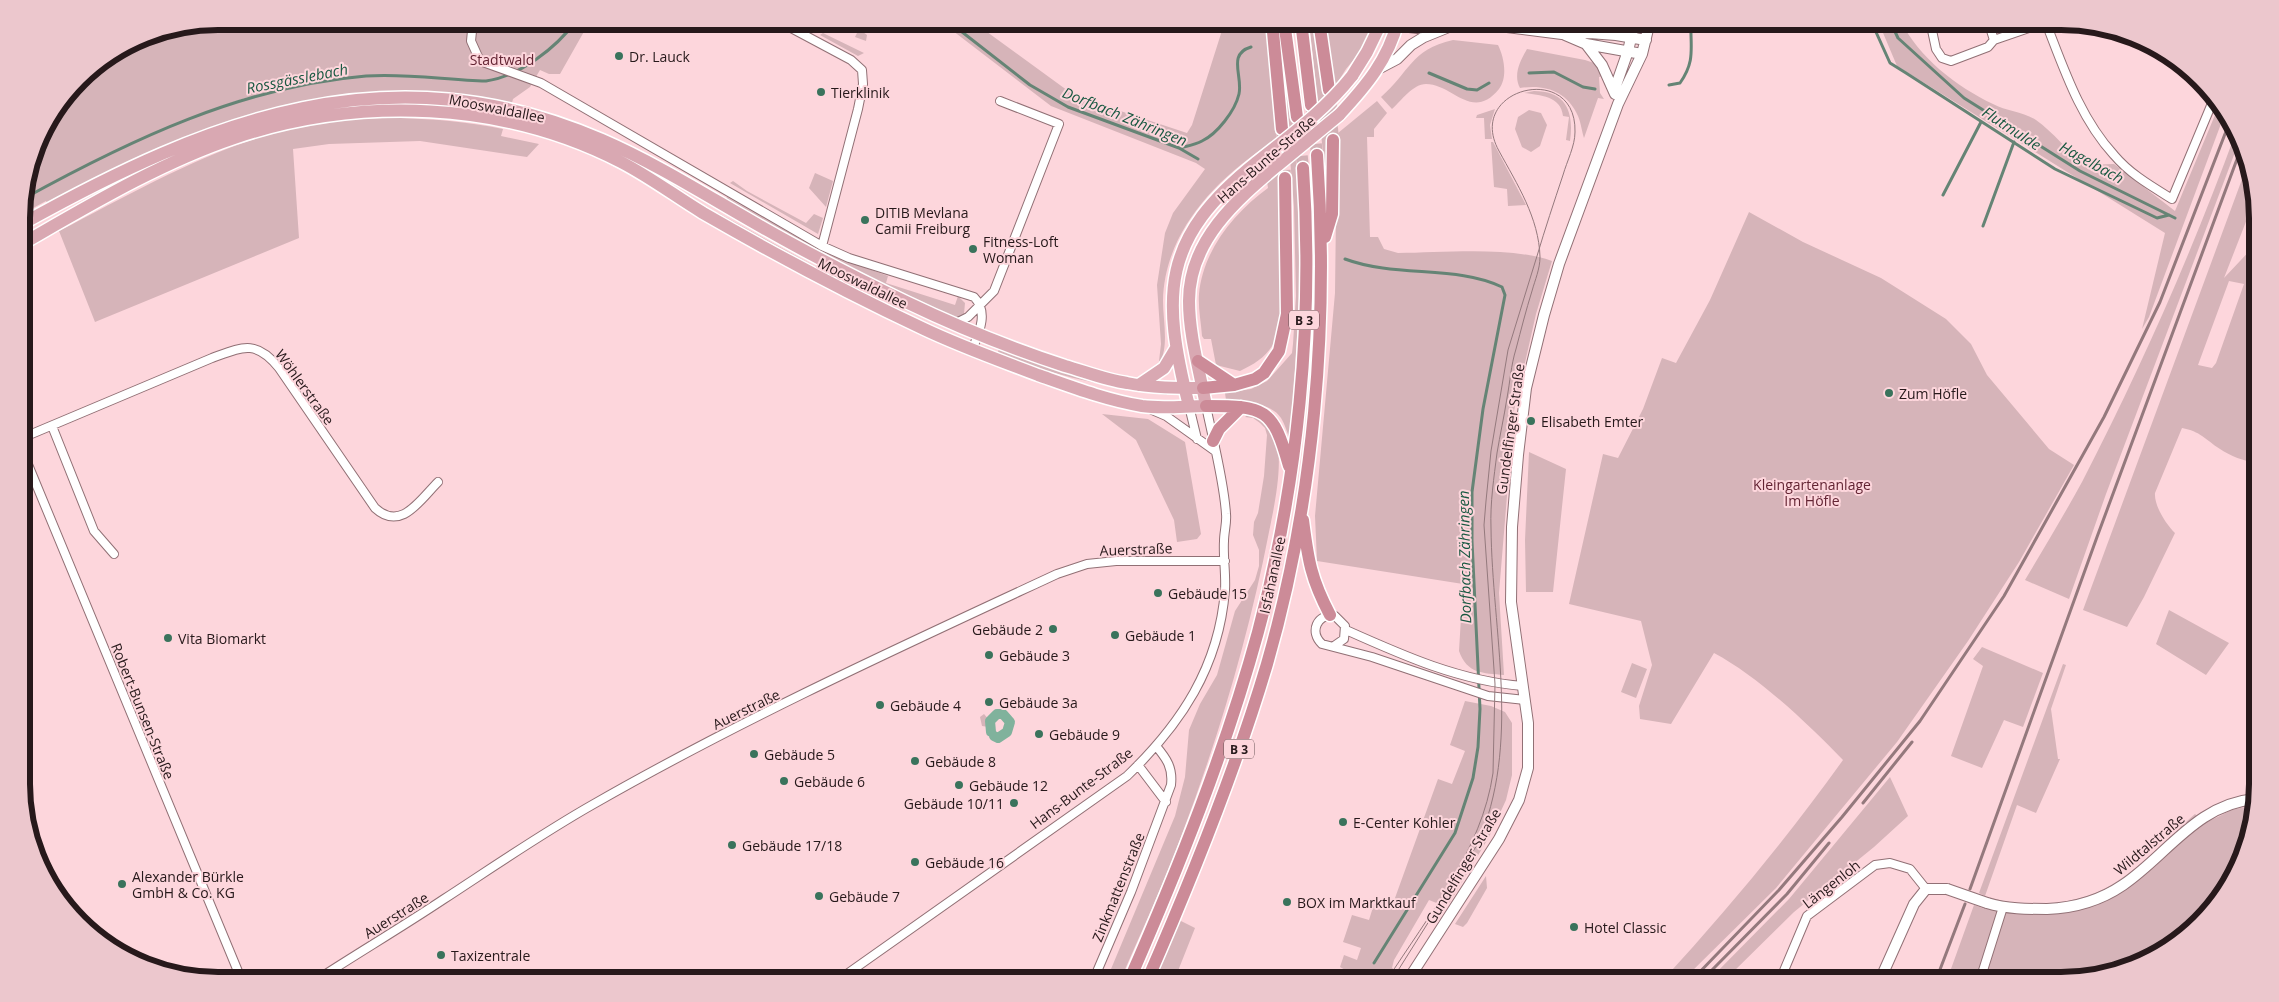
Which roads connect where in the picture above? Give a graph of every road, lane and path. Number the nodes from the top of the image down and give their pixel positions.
1 (472, 30) edge
2 (795, 30) edge
3 (1273, 30) edge
4 (1285, 30) edge
5 (1302, 30) edge
6 (1320, 30) edge
7 (1378, 30) edge
8 (1394, 30) edge
9 (1426, 30) edge
10 (1441, 30) joint
11 (1531, 30) edge
12 (1594, 30) edge
13 (1634, 30) edge
14 (1648, 30) edge
15 (1932, 30) edge
16 (1991, 30) edge
17 (2024, 30) edge
18 (2051, 30) edge
19 (1589, 33) junction
20 (1562, 34) junction
21 (1632, 37) junction
22 (1646, 40) junction
23 (1994, 40) junction
24 (1586, 44) junction
25 (1628, 51) junction
26 (1642, 54) junction
27 (1378, 69) junction
28 (1329, 90) tunnel mouth
29 (1614, 91) junction
30 (1000, 101) dead end
31 (1618, 104) junction
32 (1311, 105) tunnel mouth
33 (2211, 105) edge
34 (1297, 117) tunnel mouth
35 (1282, 129) tunnel mouth
36 (1333, 140) tunnel mouth
37 (1317, 155) tunnel mouth
38 (1303, 168) tunnel mouth
39 (1285, 178) tunnel mouth
40 (30, 219) edge
41 (30, 240) edge
42 (822, 246) junction
43 (1322, 252) junction
44 (981, 304) junction
45 (954, 324) junction
46 (978, 335) junction
47 (1176, 348) junction
48 (972, 350) junction
49 (1198, 361) junction
50 (1139, 385) junction
51 (1234, 385) junction
52 (1184, 388) junction
53 (1203, 388) junction
54 (1144, 406) junction
55 (1189, 406) junction
56 (1206, 406) junction
57 (1240, 407) junction
58 (52, 426) junction
59 (30, 435) edge
60 (1197, 440) junction
61 (1214, 446) junction
62 (30, 469) edge
63 (1290, 471) junction
64 (438, 482) dead end
65 (1301, 508) junction
66 (114, 554) dead end
67 (1225, 561) junction
68 (1330, 615) junction
69 (1346, 630) junction
70 (1334, 646) junction
71 (1523, 686) junction
72 (1525, 700) junction
73 (1156, 746) junction
74 (1138, 765) junction
75 (2248, 800) edge
76 (1166, 802) junction
77 (1926, 889) junction
78 (2003, 907) junction
79 (238, 972) edge
80 (329, 972) edge
81 (849, 972) edge
82 (1096, 972) edge
83 (1132, 972) edge
84 (1150, 972) edge
85 (1413, 972) edge
86 (1783, 972) edge
87 (1884, 972) edge
88 (1983, 972) edge

1 - 42 street, Mooswaldallee
2 - 42 street, Mooswaldallee
3 - 35 highway
4 - 34 highway
5 - 32 highway
6 - 28 highway
7 - 47 main road, Hans-Bunte-Straße, bridge
8 - 27 main road, Hans-Bunte-Straße
9 - 10 street, Hans-Bunte-Straße
10 - 27 street
11 - 20 street, Hans-Bunte-Straße
12 - 19 street
13 - 21 street
14 - 22 street, Gundelfinger Straße
15 - 23 street
16 - 23 street
17 - 23 street
18 - 33 street
19 - 20 street, Hans-Bunte-Straße
19 - 21 street, Hans-Bunte-Straße
20 - 24 street, Hans-Bunte-Straße
21 - 22 street, Hans-Bunte-Straße
21 - 25 street
22 - 26 street, Gundelfinger Straße
24 - 25 street, Hans-Bunte-Straße
24 - 29 street
25 - 26 street, Hans-Bunte-Straße
25 - 29 street
26 - 31 street, Gundelfinger Straße
27 - 49 main road, Hans-Bunte-Straße, bridge
29 - 31 street
30 - 44 street
31 - 71 street, Gundelfinger Straße
36 - 43 highway
37 - 43 highway, Isfahanallee / B 3
38 - 63 highway, Isfahanallee / B 3
39 - 51 highway
40 - 45 main road, Mooswaldallee
41 - 48 main road, Mooswaldallee
42 - 44 street, Mooswaldallee
43 - 65 highway, Isfahanallee / B 3
44 - 45 street
44 - 46 street
45 - 46 main road, Mooswaldallee
46 - 48 street
46 - 50 main road, Mooswaldallee
47 - 50 main road
47 - 52 main road, Hans-Bunte-Straße
48 - 54 main road, Mooswaldallee
49 - 51 highway
49 - 53 main road, Hans-Bunte-Straße
50 - 52 main road, Mooswaldallee
51 - 53 highway
52 - 53 main road, Mooswaldallee
52 - 55 main road, Hans-Bunte-Straße
53 - 56 main road, Hans-Bunte-Straße
54 - 55 main road, Mooswaldallee
54 - 60 street
55 - 56 main road, Mooswaldallee
55 - 60 street, Hans-Bunte-Straße
56 - 57 highway
56 - 61 street, Hans-Bunte-Straße
57 - 61 highway
57 - 63 highway
58 - 59 street, Wöhlerstraße
58 - 64 street, Wöhlerstraße
58 - 66 street
60 - 61 street
61 - 67 street, Hans-Bunte-Straße
62 - 79 street, Robert-Bunsen-Straße
63 - 83 highway, Isfahanallee / B 3
65 - 68 highway
65 - 84 highway, Isfahanallee / B 3
67 - 73 street, Hans-Bunte-Straße
67 - 80 street, Auerstraße
68 - 69 street
68 - 70 street
69 - 70 street
69 - 71 street
70 - 72 street
71 - 72 street, Gundelfinger Straße
72 - 85 street, Gundelfinger Straße
73 - 74 street, Hans-Bunte-Straße
73 - 76 street, Zinkmattenstraße
74 - 76 street
74 - 81 street, Hans-Bunte-Straße
75 - 78 street, Wildtalstraße
76 - 82 street, Zinkmattenstraße
77 - 78 street, Wildtalstraße, bridge
77 - 86 street, Längenloh
77 - 87 street
78 - 88 street

